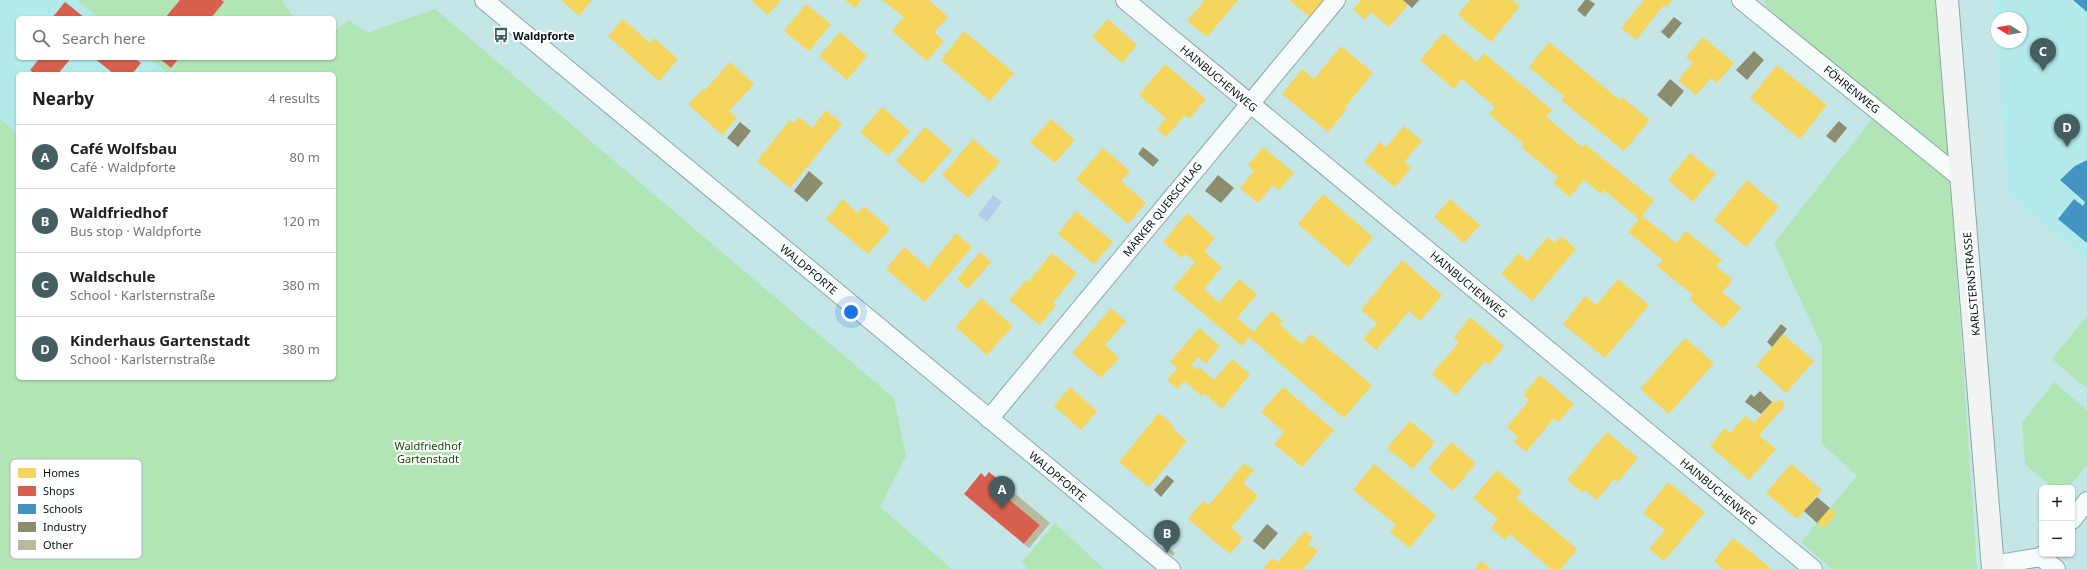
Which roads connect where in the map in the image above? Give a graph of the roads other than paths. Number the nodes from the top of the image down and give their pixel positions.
1 (484, 0) edge
2 (1125, 0) edge
3 (1336, 0) edge
4 (1742, 0) edge
5 (1947, 0) edge
6 (1250, 103) junction
7 (1962, 179) junction
8 (990, 419) junction
9 (2087, 501) edge
10 (2075, 516) edge
11 (2039, 557) edge
12 (2043, 557) edge
13 (1993, 567) edge
14 (1171, 569) edge
15 (1813, 569) edge
16 (2056, 569) edge

1 - 8 street, WALDPFORTE
2 - 6 street, HAINBUCHENWEG
3 - 6 street, MÄRKER QUERSCHLAG
4 - 7 street, FÖHRENWEG
5 - 7 street, KARLSTERNSTRASSE
6 - 8 street, MÄRKER QUERSCHLAG
6 - 15 street, HAINBUCHENWEG
7 - 13 street, KARLSTERNSTRASSE
8 - 14 street, WALDPFORTE
9 - 10 street
11 - 13 street
12 - 16 street

